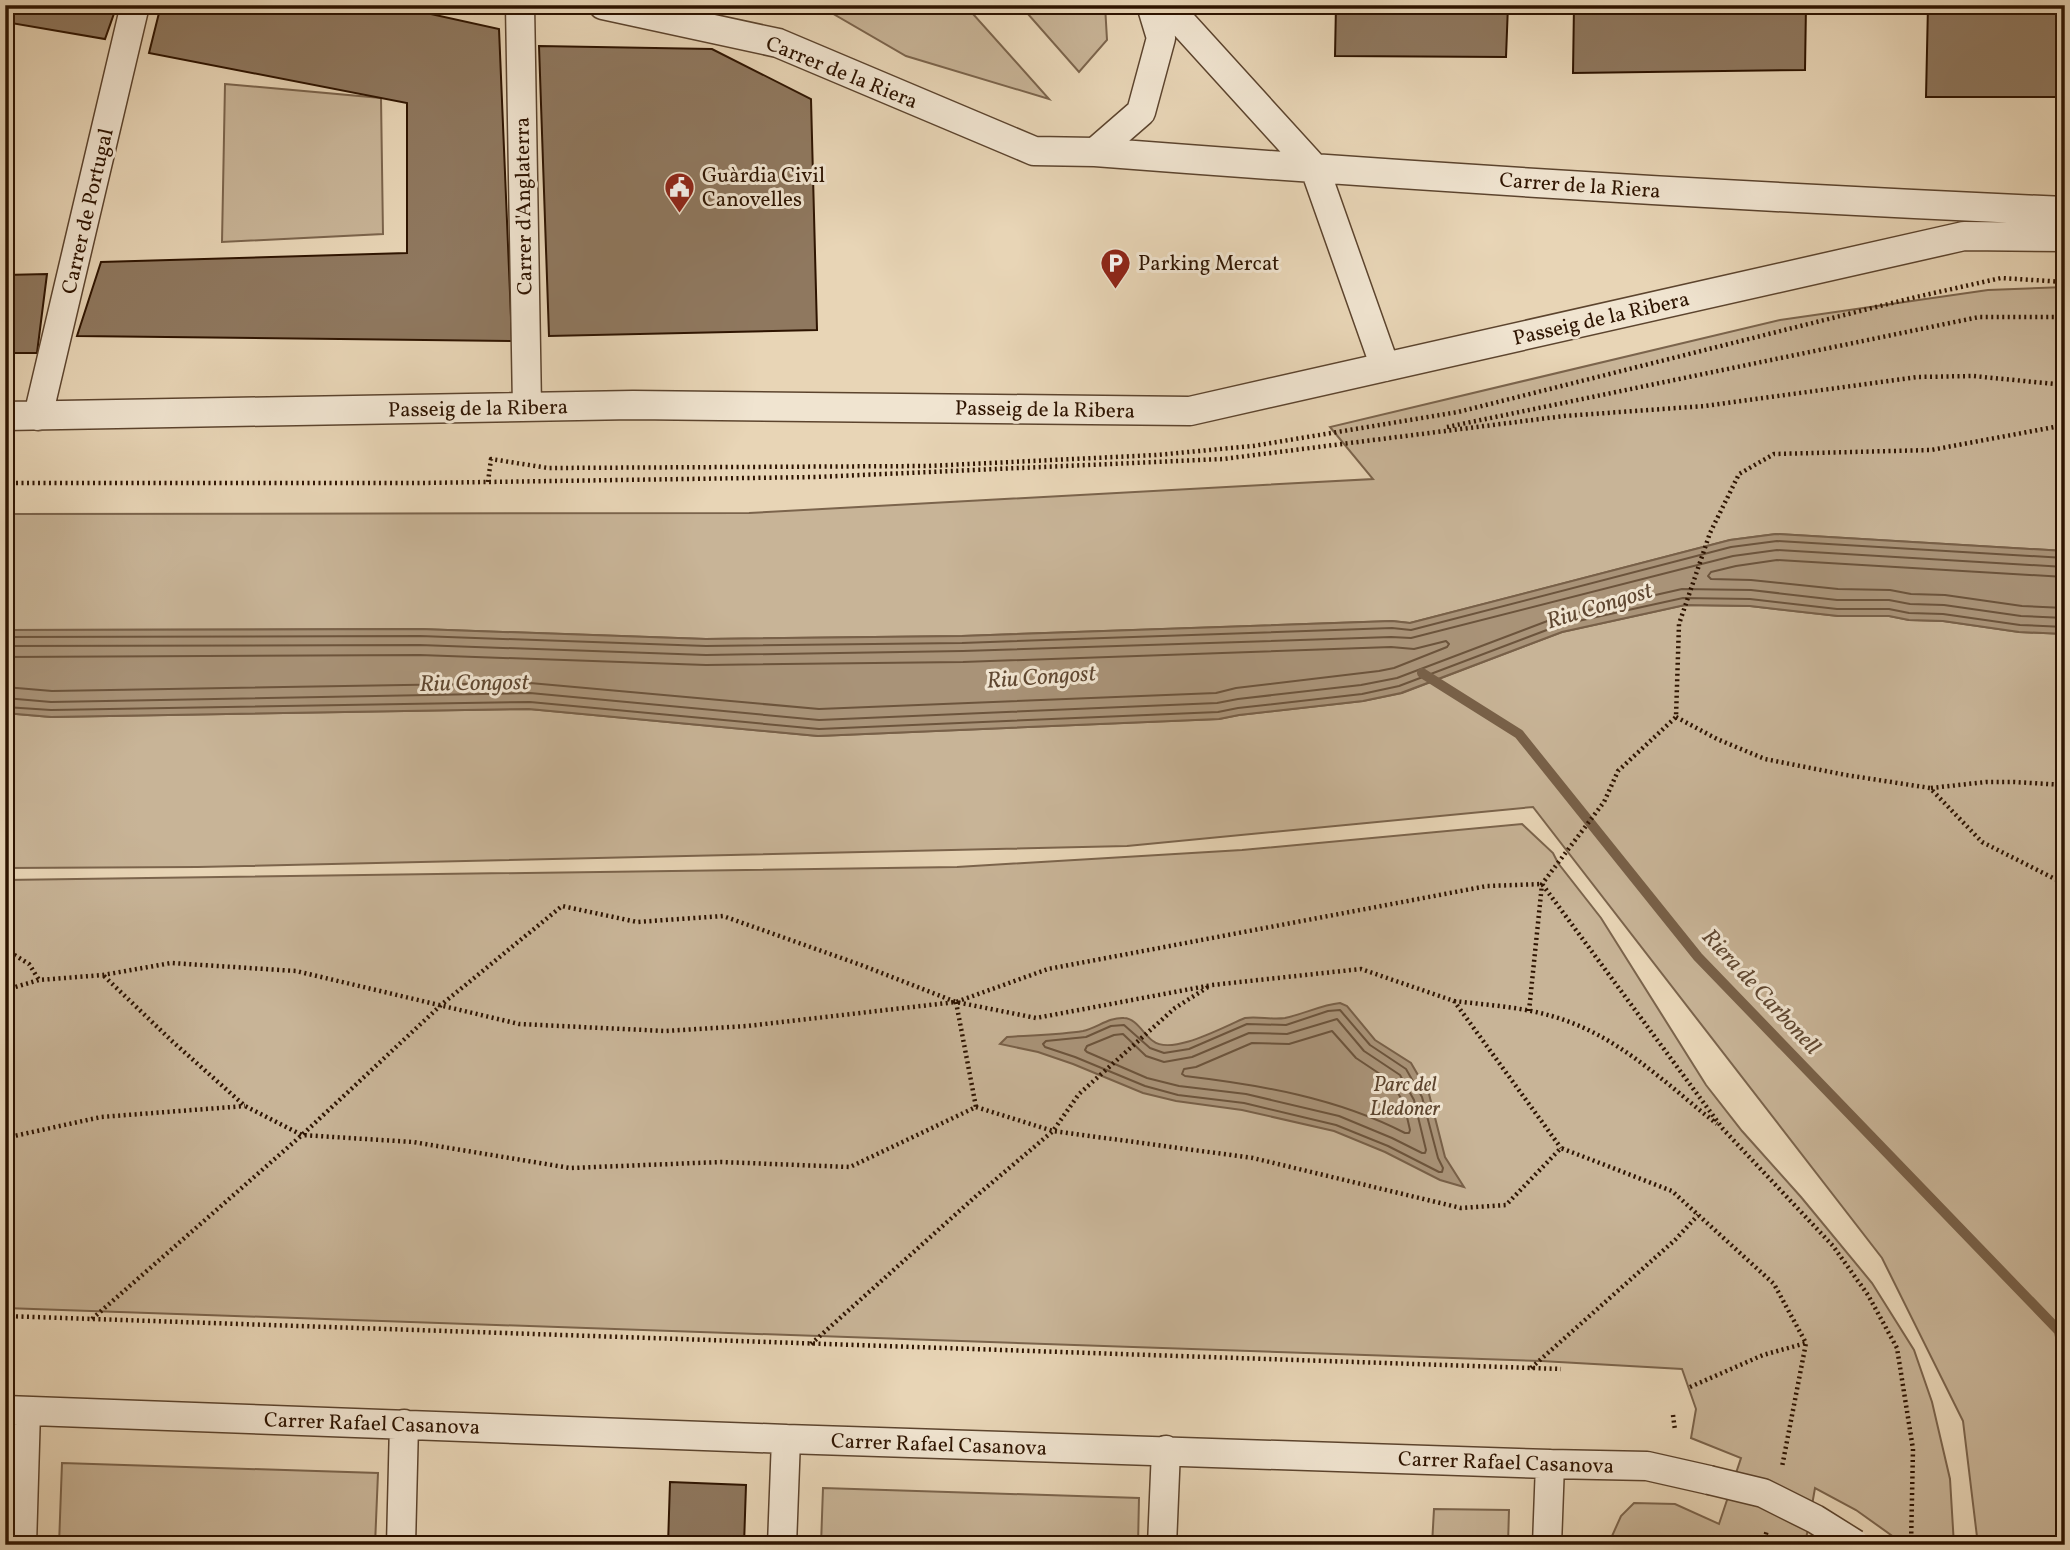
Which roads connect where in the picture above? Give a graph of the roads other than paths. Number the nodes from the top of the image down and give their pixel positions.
1 (135, 5) edge
2 (520, 5) edge
3 (603, 5) edge
4 (1151, 5) edge
5 (1166, 5) edge
6 (1095, 152) junction
7 (1315, 169) junction
8 (2065, 211) edge
9 (2065, 237) edge
10 (1385, 367) junction
11 (527, 407) junction
12 (5, 416) edge
13 (38, 416) junction
14 (16, 1411) edge
15 (404, 1424) junction
16 (786, 1439) junction
17 (1166, 1450) junction
18 (1550, 1464) junction
19 (1855, 1544) edge
20 (22, 1545) edge
21 (401, 1545) edge
22 (782, 1545) edge
23 (1162, 1545) edge
24 (1547, 1545) edge

1 - 13 street, Carrer de Portugal
2 - 11 street, Carrer d'Anglaterra
3 - 6 street, Carrer de la Riera
4 - 6 street
5 - 7 street
6 - 7 street, Carrer de la Riera
7 - 8 street, Carrer de la Riera
7 - 10 street
9 - 10 street, Passeig de la Ribera
10 - 11 street, Passeig de la Ribera
11 - 13 street, Passeig de la Ribera
12 - 13 street, Passeig de la Ribera
14 - 15 street, Carrer Rafael Casanova
14 - 20 street
15 - 16 street, Carrer Rafael Casanova
15 - 21 street
16 - 17 street, Carrer Rafael Casanova
16 - 22 street
17 - 18 street, Carrer Rafael Casanova
17 - 23 street
18 - 19 street, Carrer Rafael Casanova, bridge
18 - 24 street

